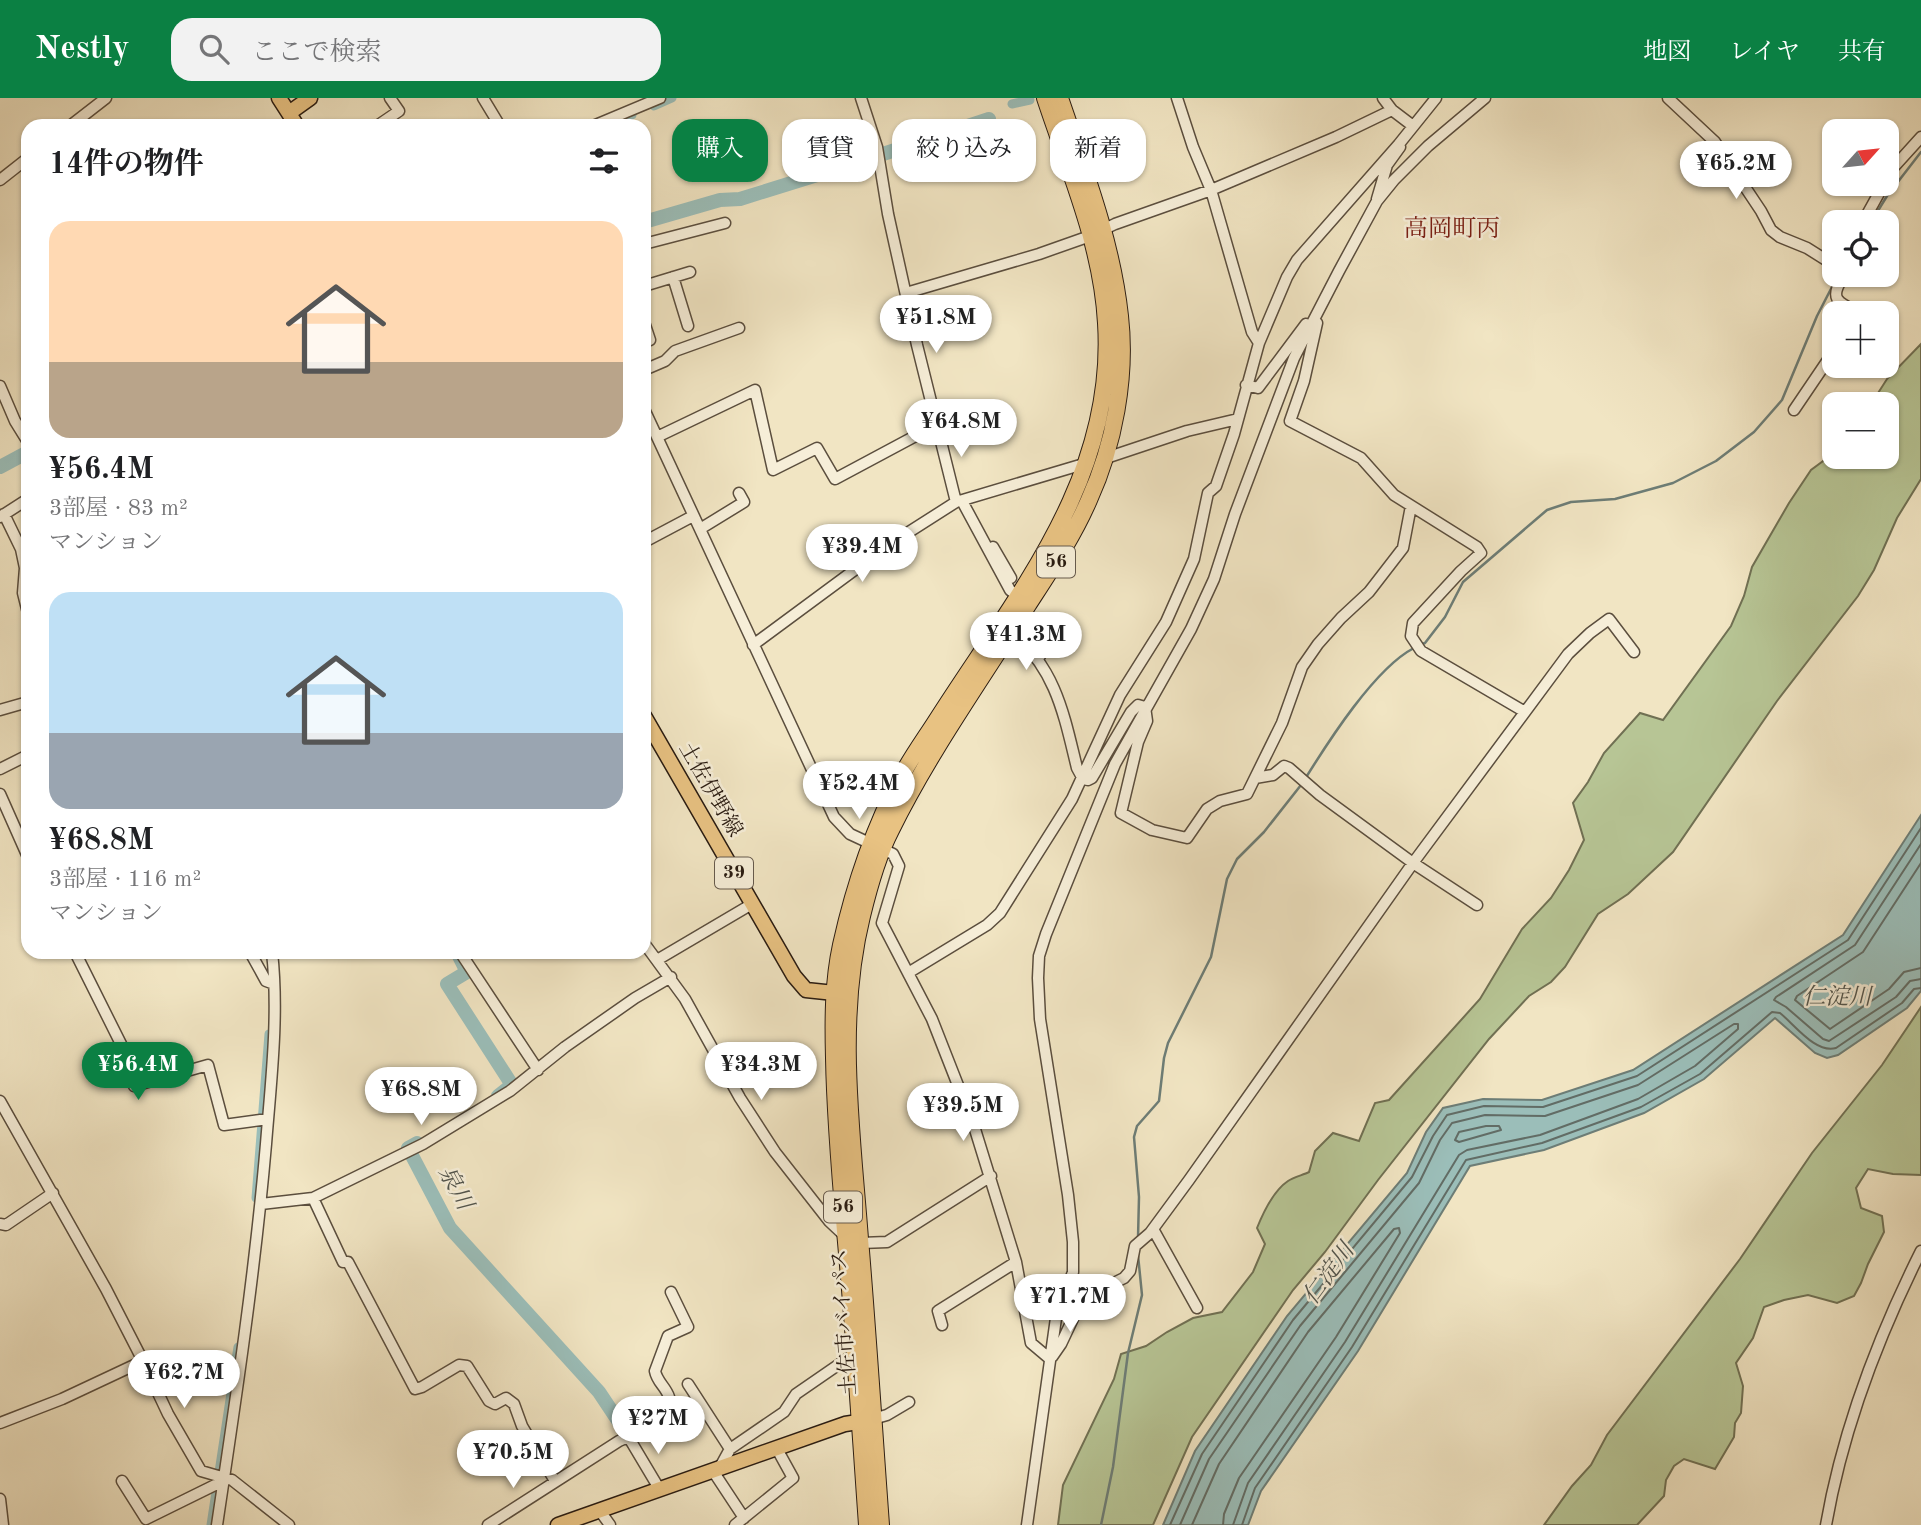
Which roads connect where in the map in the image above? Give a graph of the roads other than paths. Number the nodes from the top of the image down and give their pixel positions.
1 (279, 98) edge
2 (310, 98) edge
3 (390, 98) edge
4 (483, 98) edge
5 (660, 98) edge
6 (861, 98) edge
7 (1045, 98) edge
8 (1060, 98) edge
9 (1178, 98) edge
10 (1383, 98) edge
11 (1436, 98) edge
12 (1485, 98) edge
13 (1668, 98) edge
14 (101, 100) edge
15 (1392, 110) junction
16 (289, 113) junction
17 (78, 119) edge
18 (293, 119) edge
19 (387, 119) edge
20 (496, 119) edge
21 (610, 119) edge
22 (1413, 126) junction
23 (1921, 137) edge
24 (1399, 144) junction
25 (1899, 161) edge
26 (21, 164) edge
27 (0, 180) edge
28 (1211, 190) junction
29 (1377, 201) junction
30 (725, 223) dead end
31 (1096, 232) junction
32 (651, 242) edge
33 (1822, 257) edge
34 (690, 272) dead end
35 (673, 277) junction
36 (651, 284) edge
37 (905, 293) junction
38 (1315, 318) junction
39 (688, 326) dead end
40 (739, 328) dead end
41 (1259, 343) junction
42 (651, 367) edge
43 (1822, 369) edge
44 (1246, 385) junction
45 (0, 386) edge
46 (1794, 410) dead end
47 (1238, 419) junction
48 (651, 424) edge
49 (936, 425) junction
50 (21, 430) edge
51 (657, 436) junction
52 (1096, 461) junction
53 (739, 493) dead end
54 (959, 501) junction
55 (21, 503) edge
56 (1411, 506) junction
57 (2, 515) edge
58 (693, 516) junction
59 (974, 527) junction
60 (700, 529) junction
61 (651, 538) edge
62 (21, 550) edge
63 (1011, 579) dead end
64 (1017, 596) junction
65 (1020, 632) junction
66 (753, 645) junction
67 (1633, 652) dead end
68 (1056, 689) junction
69 (21, 704) edge
70 (1145, 707) junction
71 (0, 710) edge
72 (1525, 712) junction
73 (651, 728) edge
74 (21, 758) edge
75 (0, 769) edge
76 (1255, 778) junction
77 (1083, 779) junction
78 (0, 794) edge
79 (21, 841) edge
80 (877, 845) junction
81 (1413, 863) junction
82 (752, 904) junction
83 (1477, 905) dead end
84 (651, 952) edge
85 (78, 959) edge
86 (255, 959) edge
87 (272, 959) edge
88 (464, 959) edge
89 (657, 960) junction
90 (908, 973) junction
91 (671, 977) junction
92 (270, 983) junction
93 (842, 993) junction
94 (538, 1070) junction
95 (0, 1101) edge
96 (263, 1120) junction
97 (991, 1176) junction
98 (54, 1193) junction
99 (313, 1198) junction
100 (261, 1204) junction
101 (0, 1224) edge
102 (1153, 1229) junction
103 (845, 1236) junction
104 (861, 1243) junction
105 (1921, 1251) edge
106 (1016, 1262) junction
107 (671, 1292) dead end
108 (1197, 1308) dead end
109 (1024, 1310) junction
110 (942, 1325) dead end
111 (1016, 1325) dead end
112 (854, 1354) junction
113 (1051, 1359) junction
114 (144, 1361) junction
115 (688, 1384) dead end
116 (909, 1402) dead end
117 (866, 1420) junction
118 (0, 1423) edge
119 (629, 1437) junction
120 (730, 1449) junction
121 (777, 1449) junction
122 (716, 1470) junction
123 (220, 1479) junction
124 (122, 1481) dead end
125 (555, 1481) junction
126 (660, 1490) junction
127 (0, 1499) edge
128 (600, 1511) junction
129 (740, 1522) edge
130 (3, 1525) edge
131 (217, 1525) edge
132 (289, 1525) edge
133 (488, 1525) edge
134 (558, 1525) edge
135 (610, 1525) edge
136 (867, 1525) edge
137 (881, 1525) edge
138 (1027, 1525) edge
139 (1826, 1525) edge

1 - 16 main road
2 - 16 main road
3 - 19 street
4 - 20 street
5 - 21 street
6 - 37 street
7 - 31 highway, 土佐市バイパス / 56
8 - 31 highway, 土佐市バイパス / 56
9 - 28 street
10 - 15 street
11 - 22 street
12 - 29 street
13 - 33 street
14 - 17 street
15 - 22 street
15 - 28 street
16 - 18 main road
22 - 24 street
23 - 25 street
24 - 29 street
24 - 41 street
26 - 27 street
28 - 31 street
28 - 41 street
29 - 38 street
30 - 32 street
31 - 37 street
31 - 52 highway, 土佐市バイパス / 56
34 - 35 street
35 - 36 street
35 - 39 street
37 - 49 street
38 - 44 street
38 - 56 street
38 - 70 street
40 - 42 street
41 - 44 street
43 - 46 street
44 - 47 street
45 - 50 street
47 - 52 street
47 - 77 street
48 - 51 street
49 - 51 street
49 - 54 street
51 - 58 street
52 - 54 street
52 - 64 highway, 土佐市バイパス / 56
52 - 65 highway, 土佐市バイパス / 56
53 - 60 street
54 - 59 street
54 - 66 street
55 - 57 street
56 - 72 street
56 - 76 street
57 - 62 street
58 - 60 street
58 - 61 street
59 - 63 street
59 - 64 street
60 - 66 street
64 - 80 highway, 土佐市バイパス / 56
65 - 68 street
65 - 68 street
65 - 80 highway, 土佐市バイパス / 56
66 - 80 street
67 - 72 street
68 - 77 street
69 - 71 street
70 - 76 street
70 - 77 street
70 - 113 street
72 - 81 street
73 - 82 main road, 土佐伊野線 / 39
74 - 75 street
76 - 81 street
77 - 90 street
78 - 79 street
80 - 90 street
80 - 93 highway, 土佐市バイパス / 56
81 - 83 street
81 - 102 street
82 - 89 street
82 - 93 main road, 土佐伊野線 / 39
84 - 89 street
85 - 96 street
86 - 92 street
87 - 92 street
88 - 94 street
89 - 91 street
90 - 97 street
91 - 94 street
91 - 103 street
92 - 96 street
93 - 103 highway, 土佐市バイパス / 56
93 - 104 highway, 土佐市バイパス / 56
94 - 99 street
95 - 98 street
96 - 100 street
97 - 104 street
97 - 106 street
98 - 101 street
98 - 114 street
99 - 100 street
99 - 125 street
100 - 123 street
102 - 108 street
102 - 113 street
103 - 104 street
103 - 112 highway, 土佐市バイパス / 56
104 - 117 highway, 土佐市バイパス / 56
105 - 139 street
106 - 109 street
106 - 110 street
107 - 119 street
109 - 111 street
109 - 113 street
112 - 117 highway, 土佐市バイパス / 56
112 - 120 street
113 - 138 street
114 - 118 street
114 - 123 street
115 - 120 street
116 - 117 street
117 - 121 main road
117 - 136 highway, 土佐市バイパス / 56
117 - 137 highway, 土佐市バイパス / 56
119 - 125 street
119 - 126 street
120 - 122 street
121 - 122 main road
121 - 129 street
122 - 126 main road
122 - 129 street
123 - 124 street
123 - 131 street
123 - 132 street
125 - 133 street
126 - 128 main road
127 - 130 street
128 - 134 main road
128 - 135 street

